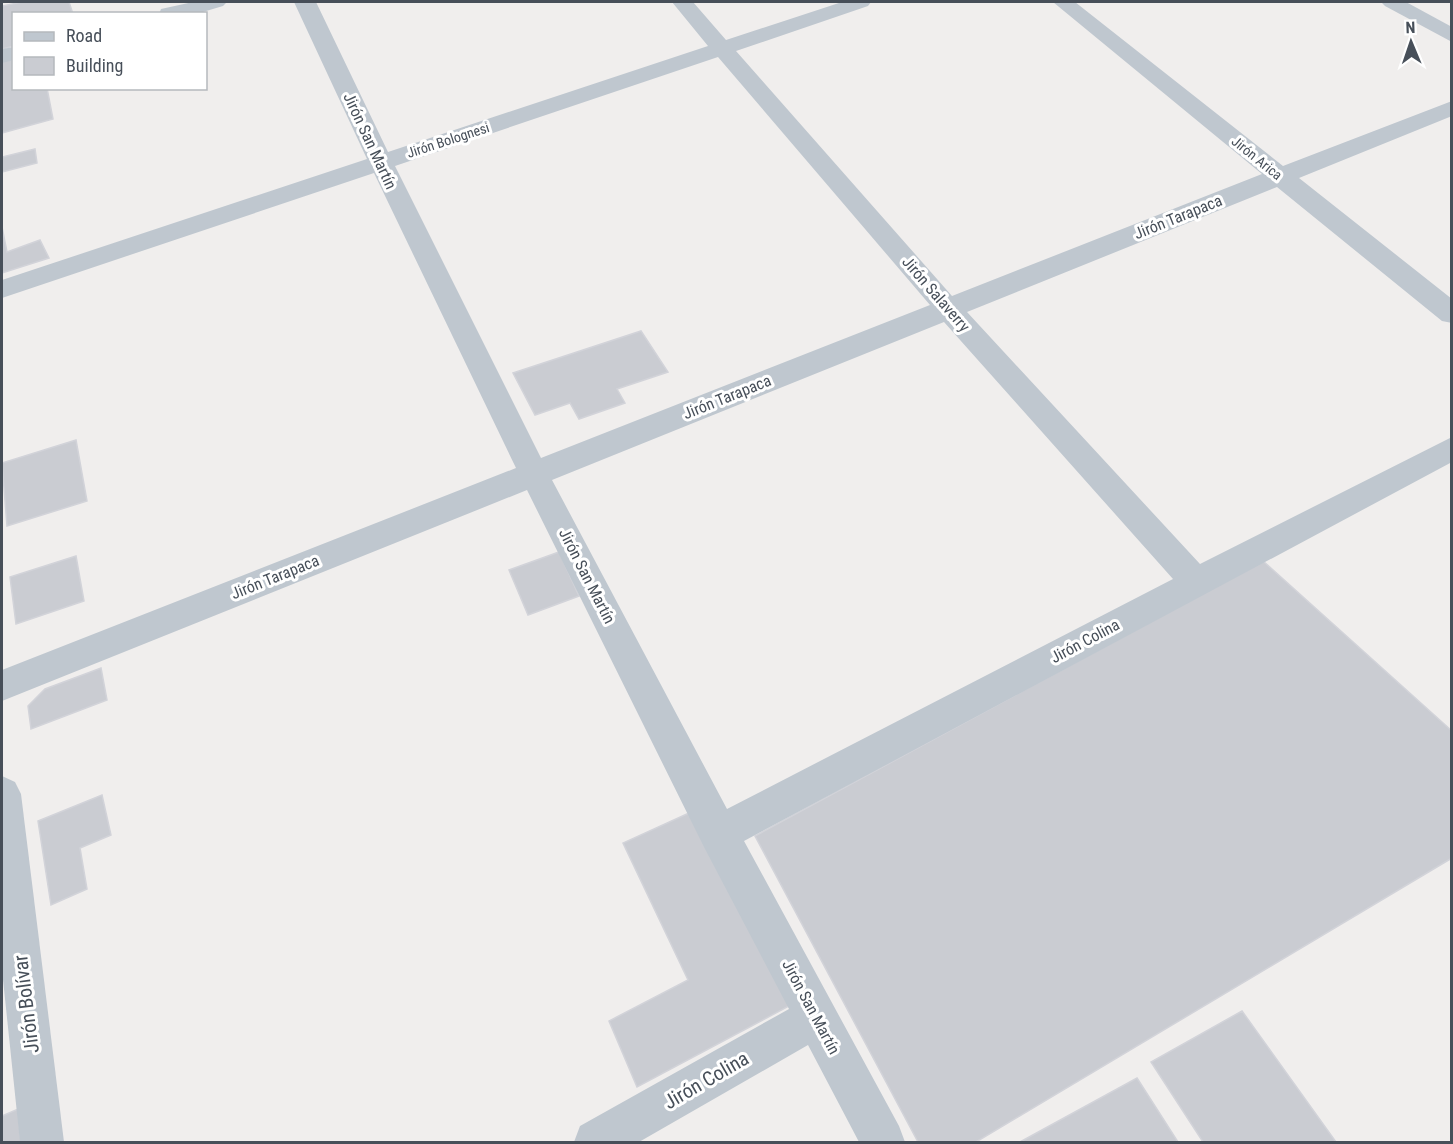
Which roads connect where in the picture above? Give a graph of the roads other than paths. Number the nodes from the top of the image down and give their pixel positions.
1 (216, 2) edge
2 (305, 2) edge
3 (682, 2) edge
4 (861, 2) edge
5 (1063, 2) edge
6 (1392, 2) edge
7 (177, 12) edge
8 (1452, 36) edge
9 (724, 47) junction
10 (1452, 108) edge
11 (380, 163) junction
12 (1280, 176) junction
13 (2, 289) edge
14 (948, 309) junction
15 (1452, 314) edge
16 (1452, 448) edge
17 (535, 474) junction
18 (1197, 582) junction
19 (2, 686) edge
20 (2, 794) edge
21 (718, 834) junction
22 (816, 1017) junction
23 (42, 1143) edge
24 (596, 1143) edge
25 (883, 1143) edge

1 - 7 street
2 - 11 street, Jirón San Martín
3 - 9 street, Jirón Salaverry
4 - 9 street, Jirón Bolognesi
5 - 12 street, Jirón Arica
6 - 8 street
9 - 11 street, Jirón Bolognesi
9 - 14 street, Jirón Salaverry
10 - 12 street, Jirón Tarapaca
11 - 13 street, Jirón Bolognesi
11 - 17 street, Jirón San Martín
12 - 14 street, Jirón Tarapaca
12 - 15 street, Jirón Arica
14 - 17 street, Jirón Tarapaca
14 - 18 street, Jirón Salaverry
16 - 18 street, Jirón Colina
17 - 19 street, Jirón Tarapaca
17 - 21 street, Jirón San Martín
18 - 21 street, Jirón Colina
20 - 23 street, Jirón Bolívar
21 - 22 street, Jirón San Martín
22 - 24 street, Jirón Colina
22 - 25 street, Jirón San Martín

